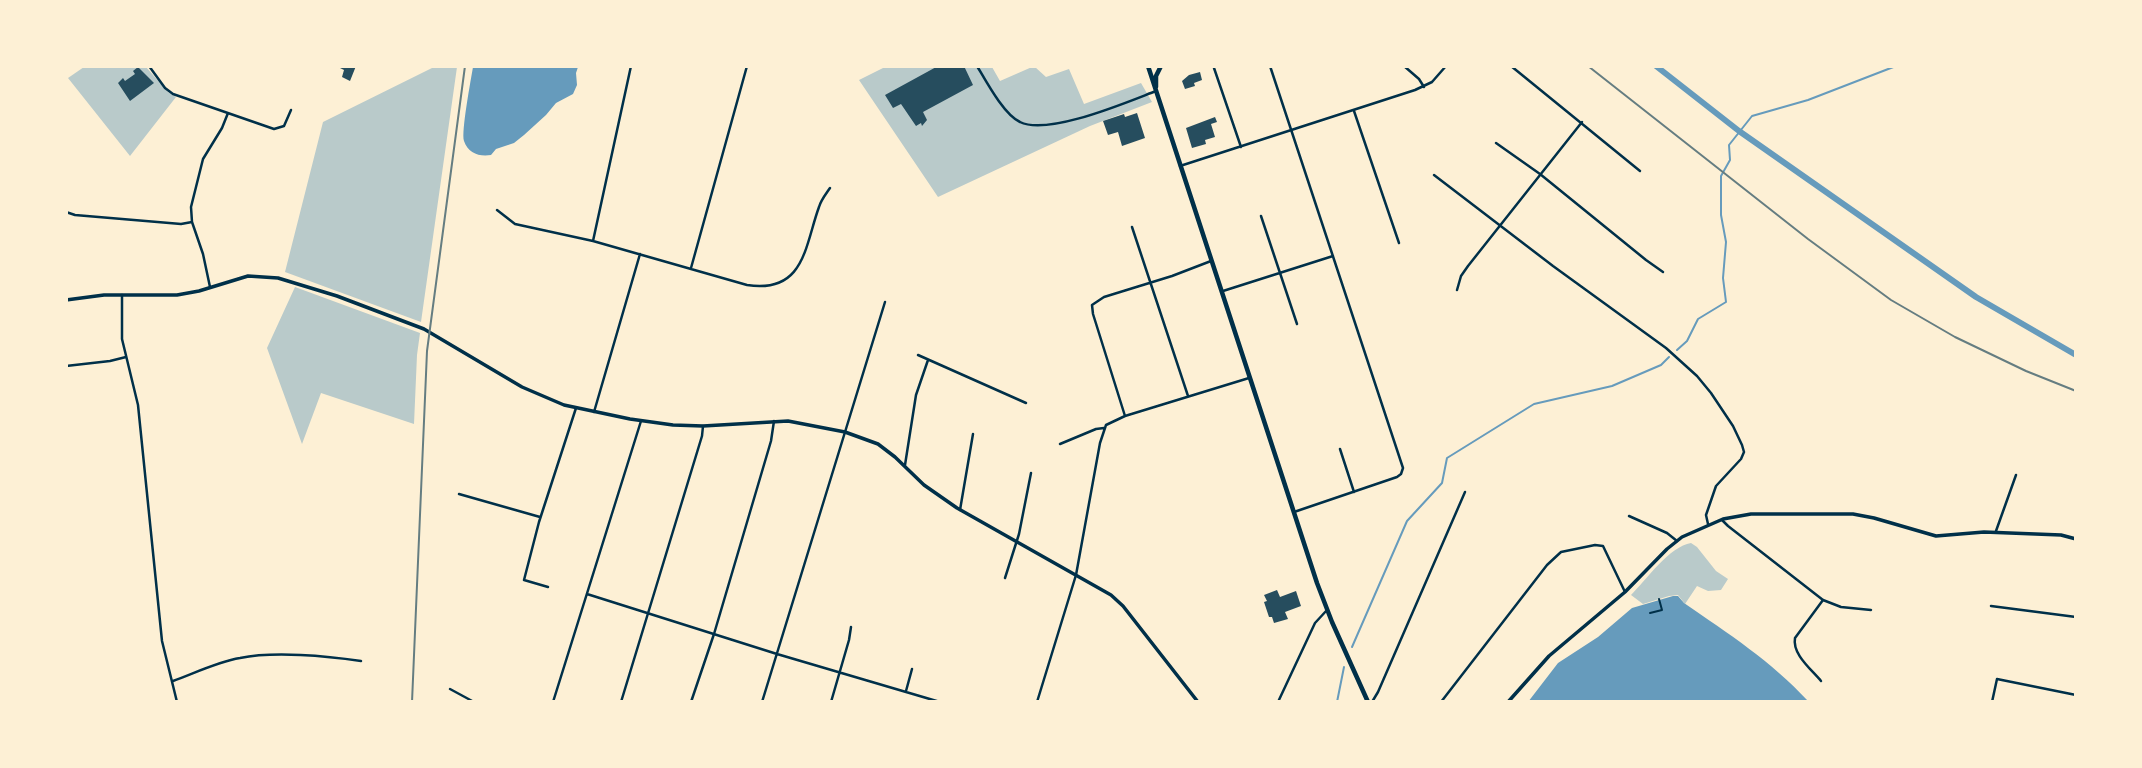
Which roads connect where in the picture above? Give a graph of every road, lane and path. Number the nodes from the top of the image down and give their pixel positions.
1 (149, 66) edge
2 (631, 66) edge
3 (747, 66) edge
4 (977, 66) edge
5 (1148, 66) edge
6 (1161, 66) edge
7 (1270, 66) edge
8 (1404, 66) edge
9 (1447, 66) edge
10 (1511, 66) edge
11 (1214, 68) dead end
12 (1424, 87) junction
13 (1156, 91) junction
14 (291, 110) dead end
15 (1353, 110) junction
16 (228, 113) junction
17 (1582, 122) junction
18 (1291, 130) junction
19 (1496, 143) dead end
20 (1241, 147) junction
21 (1180, 166) junction
22 (1640, 171) dead end
23 (1540, 174) junction
24 (1434, 175) dead end
25 (830, 188) dead end
26 (497, 210) dead end
27 (66, 212) edge
28 (1261, 216) dead end
29 (192, 222) junction
30 (1500, 225) junction
31 (1132, 227) dead end
32 (593, 241) junction
33 (1399, 243) dead end
34 (640, 254) junction
35 (1333, 256) junction
36 (1211, 261) junction
37 (691, 268) junction
38 (1280, 271) junction
39 (1663, 272) dead end
40 (1150, 283) junction
41 (210, 287) junction
42 (1457, 290) dead end
43 (1221, 292) junction
44 (122, 295) junction
45 (66, 300) edge
46 (885, 302) dead end
47 (1297, 324) dead end
48 (918, 355) dead end
49 (126, 357) junction
50 (928, 360) junction
51 (66, 366) edge
52 (1250, 378) junction
53 (1188, 397) junction
54 (1026, 403) dead end
55 (576, 408) junction
56 (594, 412) junction
57 (1125, 416) junction
58 (641, 421) junction
59 (774, 421) junction
60 (703, 426) junction
61 (1104, 428) junction
62 (845, 432) junction
63 (973, 434) dead end
64 (1060, 444) dead end
65 (1340, 449) dead end
66 (905, 466) junction
67 (1031, 473) dead end
68 (2016, 475) dead end
69 (1354, 492) junction
70 (1465, 492) dead end
71 (459, 494) dead end
72 (960, 510) junction
73 (1294, 512) junction
74 (1629, 516) dead end
75 (541, 518) junction
76 (1722, 519) junction
77 (1708, 524) junction
78 (1996, 533) junction
79 (2076, 538) edge
80 (1016, 541) junction
81 (1677, 541) junction
82 (1076, 575) junction
83 (1005, 578) dead end
84 (548, 587) dead end
85 (1625, 592) junction
86 (587, 594) junction
87 (1659, 599) dead end
88 (1823, 600) junction
89 (1991, 606) dead end
90 (1327, 610) junction
91 (1871, 610) dead end
92 (1650, 613) dead end
93 (649, 614) junction
94 (2076, 617) edge
95 (851, 627) dead end
96 (714, 634) junction
97 (777, 654) junction
98 (361, 661) dead end
99 (912, 669) dead end
100 (840, 673) junction
101 (1821, 681) dead end
102 (172, 682) junction
103 (450, 689) dead end
104 (906, 691) junction
105 (2076, 695) edge
106 (177, 702) edge
107 (474, 702) edge
108 (553, 702) edge
109 (621, 702) edge
110 (691, 702) edge
111 (762, 702) edge
112 (831, 702) edge
113 (940, 702) edge
114 (1037, 702) edge
115 (1198, 702) edge
116 (1278, 702) edge
117 (1370, 702) edge
118 (1441, 702) edge
119 (1508, 702) edge
120 (1992, 702) edge

1 - 16 street
2 - 32 street
3 - 37 street
4 - 13 street
5 - 13 main road
6 - 13 main road
7 - 18 street
8 - 12 street
9 - 12 street
10 - 17 street
11 - 20 street
12 - 15 street
13 - 21 main road
14 - 16 street
15 - 18 street
15 - 33 street
16 - 29 street
17 - 22 street
17 - 23 street
18 - 20 street
18 - 35 street
19 - 23 street
20 - 21 street
21 - 36 main road
23 - 30 street
23 - 39 street
24 - 30 street
25 - 37 street
26 - 32 street
27 - 29 street
28 - 38 street
29 - 41 street
30 - 42 street
30 - 77 street
31 - 40 street
32 - 34 street
34 - 37 street
34 - 56 street
35 - 38 street
35 - 69 street
36 - 40 street
36 - 43 main road
38 - 43 street
38 - 47 street
40 - 53 street
40 - 57 street
41 - 44 street
41 - 55 street
43 - 52 main road
44 - 45 street
44 - 49 street
46 - 62 street
48 - 50 street
49 - 51 street
49 - 102 street
50 - 54 street
50 - 66 street
52 - 53 street
52 - 73 main road
53 - 57 street
55 - 56 street
55 - 75 street
56 - 58 street
57 - 61 street
58 - 60 street
58 - 86 street
59 - 60 street
59 - 62 street
59 - 96 street
60 - 93 street
61 - 64 street
61 - 82 street
62 - 66 street
62 - 97 street
63 - 72 street
65 - 69 street
66 - 72 street
67 - 80 street
68 - 78 street
69 - 73 street
70 - 117 street
71 - 75 street
72 - 80 street
73 - 90 main road
74 - 81 street
75 - 84 street
76 - 77 street
76 - 78 street
76 - 88 street
77 - 81 street
78 - 79 street
80 - 82 street
80 - 83 street
81 - 85 street
82 - 114 street
82 - 115 street
85 - 118 street
85 - 119 street
86 - 93 street
86 - 108 street
87 - 92 path
88 - 91 street
88 - 101 street
89 - 94 street
90 - 116 street
90 - 117 main road
93 - 96 street
93 - 109 street
95 - 100 street
96 - 97 street
96 - 110 street
97 - 100 street
97 - 111 street
98 - 102 street
99 - 104 street
100 - 104 street
100 - 112 street
102 - 106 street
103 - 107 street
104 - 113 street
105 - 120 street

